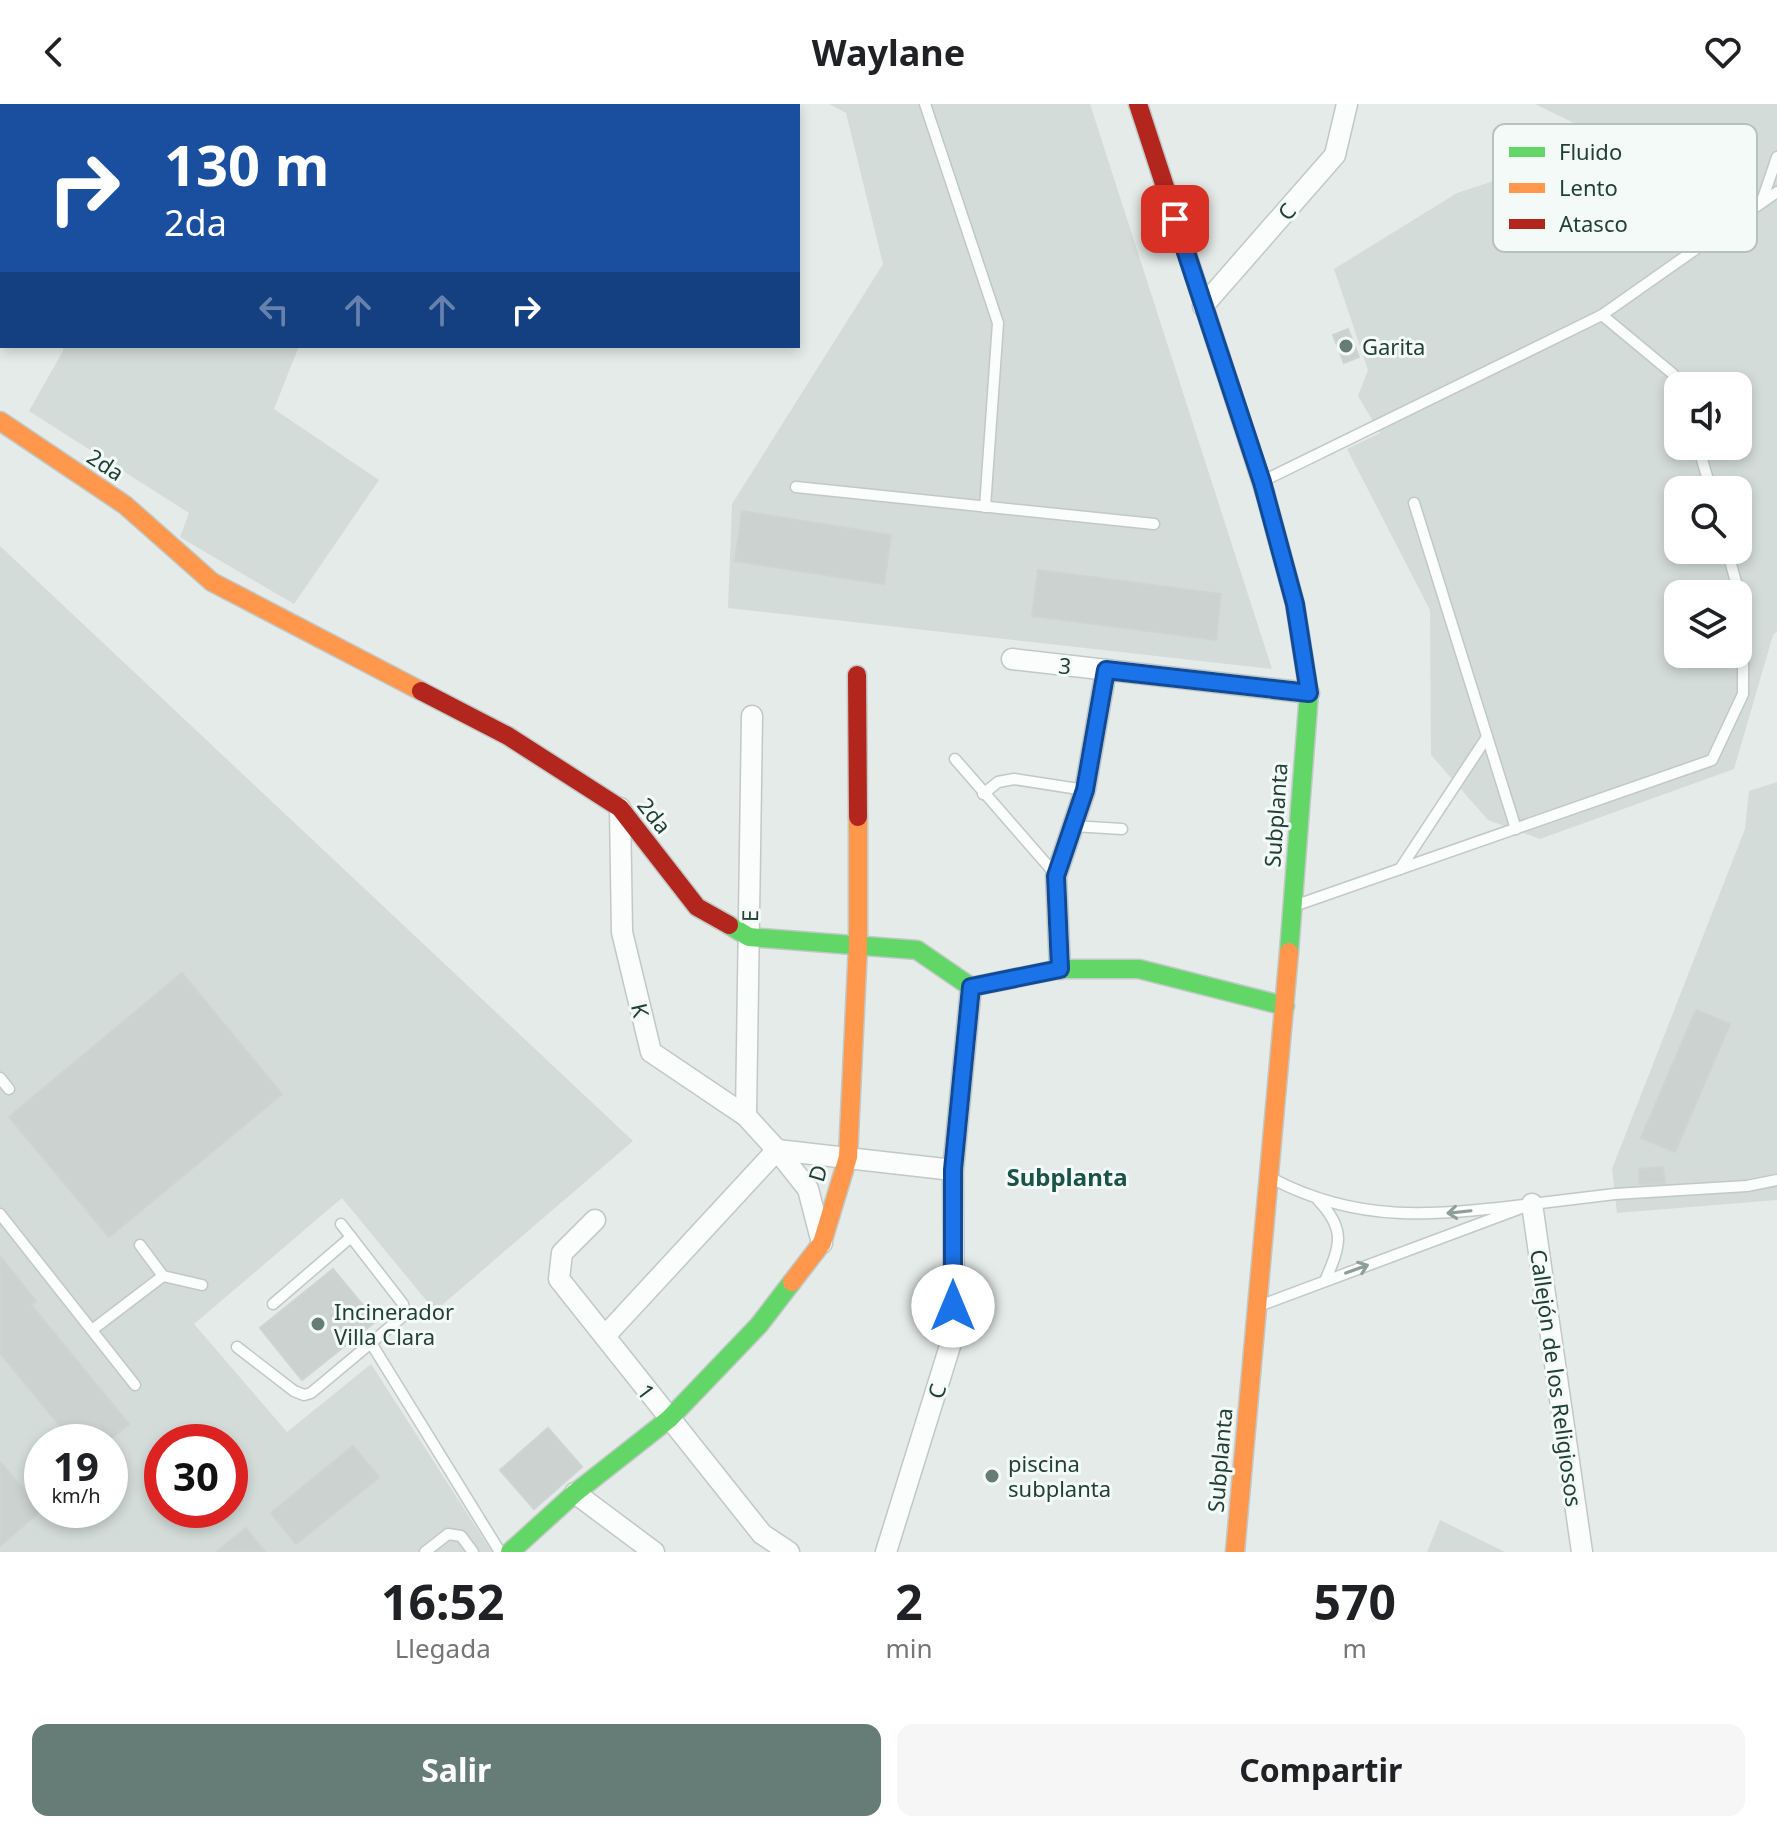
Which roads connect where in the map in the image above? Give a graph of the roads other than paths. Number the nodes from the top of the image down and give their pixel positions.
1 (925, 104) edge
2 (1138, 104) edge
3 (1347, 104) edge
4 (1777, 157) edge
5 (1777, 192) edge
6 (1762, 203) junction
7 (1757, 206) edge
8 (1692, 252) edge
9 (1203, 306) junction
10 (1602, 315) junction
11 (1671, 372) edge
12 (0, 421) edge
13 (1262, 482) junction
14 (796, 487) dead end
15 (1414, 503) dead end
16 (985, 507) junction
17 (1154, 524) dead end
18 (1731, 564) edge
19 (1012, 659) dead end
20 (1106, 670) junction
21 (857, 675) dead end
22 (1309, 693) junction
23 (752, 716) dead end
24 (1487, 737) junction
25 (955, 759) dead end
26 (1085, 790) junction
27 (983, 794) junction
28 (620, 808) junction
29 (1073, 826) junction
30 (1122, 829) dead end
31 (1516, 829) junction
32 (1400, 869) junction
33 (1056, 876) junction
34 (1292, 907) junction
35 (749, 937) junction
36 (858, 945) junction
37 (1060, 969) junction
38 (971, 987) junction
39 (1285, 1006) junction
40 (0, 1078) edge
41 (9, 1089) dead end
42 (746, 1116) junction
43 (777, 1150) junction
44 (847, 1158) junction
45 (953, 1170) junction
46 (1269, 1178) junction
47 (1777, 1180) edge
48 (1317, 1199) junction
49 (1532, 1204) junction
50 (0, 1214) edge
51 (595, 1220) dead end
52 (341, 1224) dead end
53 (351, 1237) junction
54 (822, 1243) junction
55 (140, 1245) dead end
56 (163, 1276) junction
57 (1325, 1281) junction
58 (202, 1285) dead end
59 (273, 1304) dead end
60 (1258, 1306) junction
61 (92, 1330) junction
62 (605, 1336) junction
63 (371, 1343) junction
64 (237, 1347) dead end
65 (135, 1385) dead end
66 (669, 1419) junction
67 (575, 1493) junction
68 (425, 1552) edge
69 (473, 1552) edge
70 (500, 1552) edge
71 (510, 1552) edge
72 (654, 1552) edge
73 (789, 1552) edge
74 (886, 1552) edge
75 (1235, 1552) edge
76 (1582, 1552) edge

1 - 16 lane
2 - 9 street, Subplanta
3 - 9 street, C
4 - 6 lane
5 - 6 lane
6 - 7 lane
8 - 10 lane
9 - 13 street, Subplanta
10 - 11 lane
10 - 13 lane
12 - 28 street, 2da
13 - 22 street, Subplanta
14 - 16 lane
15 - 24 lane
16 - 17 lane
18 - 31 lane
19 - 20 street, 3
20 - 22 street, 3
20 - 26 street
21 - 36 street, D
22 - 34 street, Subplanta
23 - 35 street, E
24 - 31 lane
24 - 32 lane
25 - 27 lane
26 - 27 lane
26 - 29 street
27 - 33 lane
28 - 35 street, 2da
28 - 42 street, K
29 - 30 lane
29 - 33 street
31 - 32 lane
32 - 34 lane
33 - 37 street
34 - 39 street, Subplanta
35 - 36 street, 2da
35 - 42 street, E
36 - 38 street, 2da
36 - 44 street, D
37 - 38 street
37 - 39 street
38 - 45 street, C
39 - 46 street, Subplanta
40 - 41 lane
42 - 43 street, K
43 - 44 street
43 - 54 street, K
43 - 62 street
44 - 45 street
44 - 54 street, D
45 - 74 street, C
46 - 48 lane
46 - 60 street, Subplanta
47 - 49 lane
49 -> 48 lane
48 - 57 lane
57 -> 49 lane
49 - 76 street, Callejón de los Religiosos
50 - 61 lane
51 - 62 street, 1
52 - 53 lane
53 - 59 lane
53 - 63 lane
54 - 66 street, D
55 - 56 lane
56 - 58 lane
56 - 61 lane
57 - 60 lane
60 - 75 street, Subplanta
61 - 65 lane
62 - 66 street, 1
63 - 64 lane
63 - 70 lane
66 - 67 street, D
66 - 73 street, 1
67 - 71 street, D
67 - 72 street
68 - 69 lane

